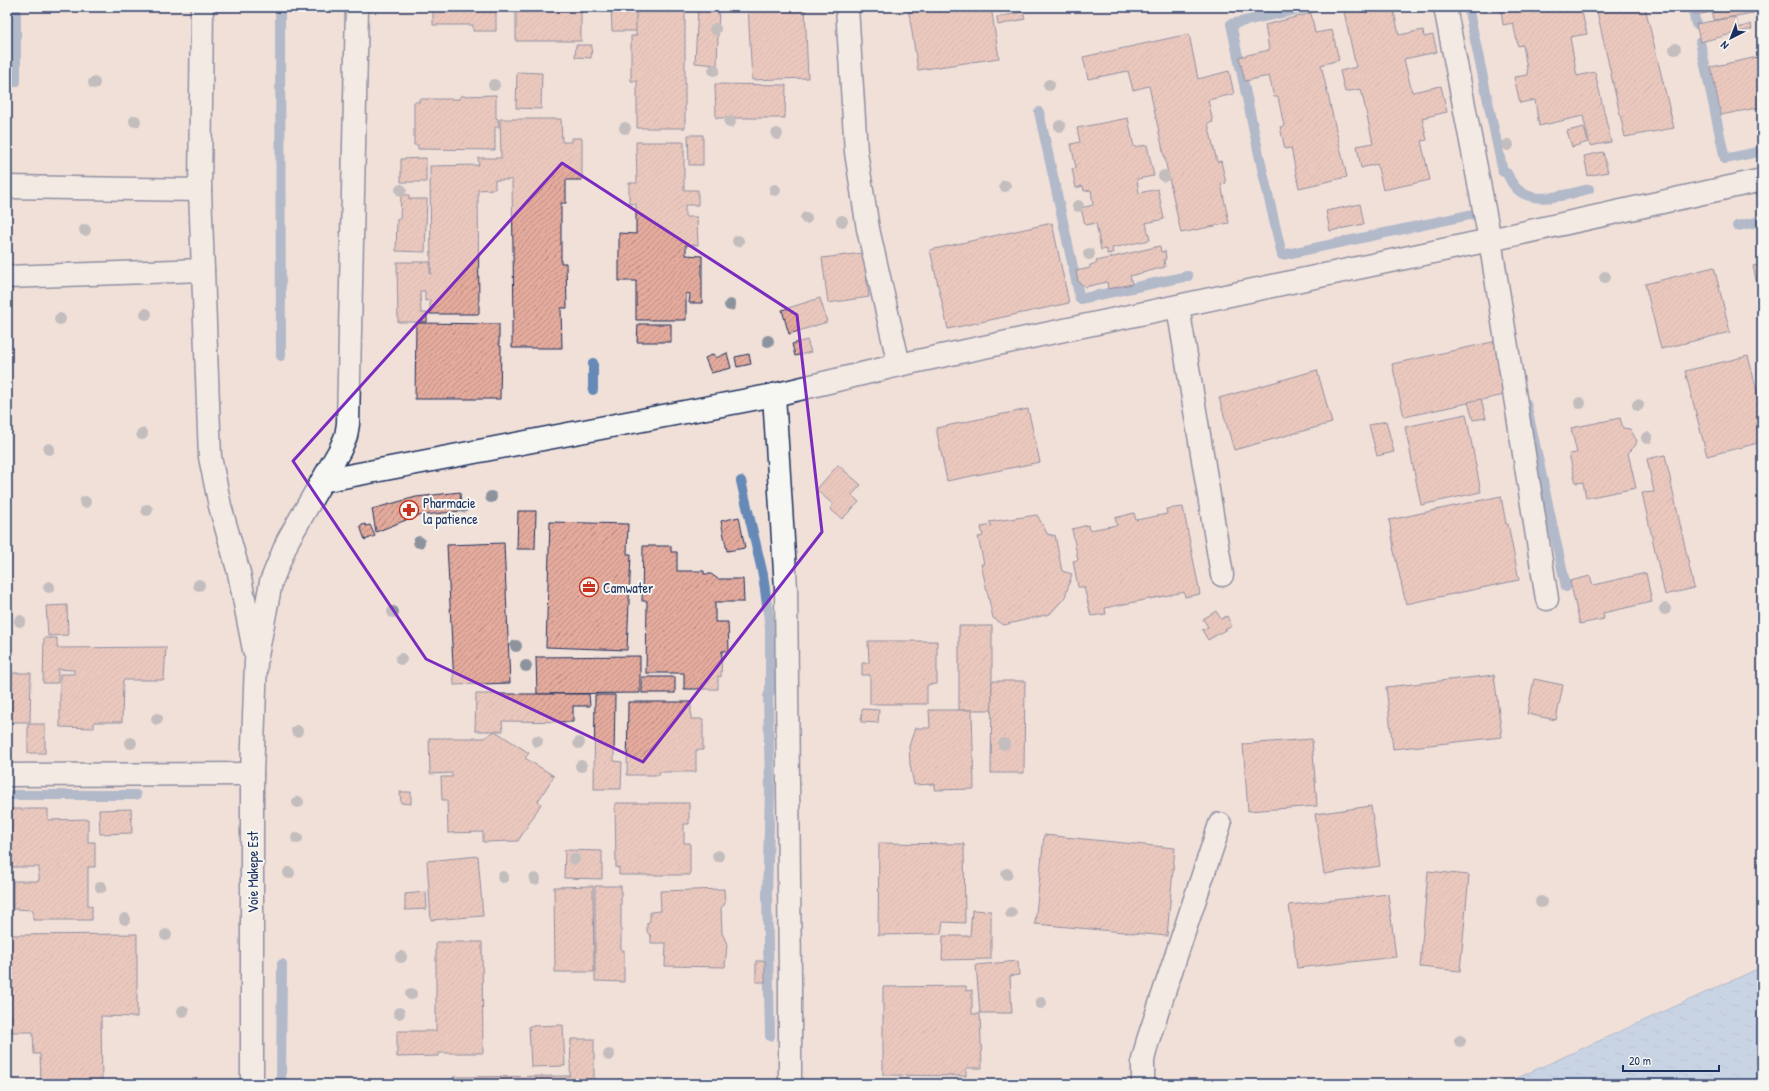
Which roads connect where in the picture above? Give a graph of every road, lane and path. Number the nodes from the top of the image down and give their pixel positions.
1 (202, 7) edge
2 (357, 7) edge
3 (847, 7) edge
4 (1445, 7) edge
5 (1762, 180) edge
6 (7, 187) edge
7 (200, 190) junction
8 (1490, 240) junction
9 (203, 270) junction
10 (7, 277) edge
11 (1178, 307) junction
12 (900, 365) junction
13 (774, 395) junction
14 (322, 481) junction
15 (1222, 575) dead end
16 (1547, 599) dead end
17 (256, 661) junction
18 (252, 774) junction
19 (7, 776) edge
20 (1220, 824) dead end
21 (252, 1084) edge
22 (790, 1084) edge
23 (1143, 1084) edge

1 - 7 street
2 - 14 street
3 - 12 street
4 - 8 street
5 - 8 street
6 - 7 street
7 - 9 street
8 - 11 street
8 - 16 street
9 - 10 street
9 - 17 street
11 - 12 street
11 - 15 street
12 - 13 street
13 - 14 street
13 - 22 street
14 - 17 street
17 - 18 street, Voie Makepe Est
18 - 19 street
18 - 21 street, Voie Makepe Est
20 - 23 street

